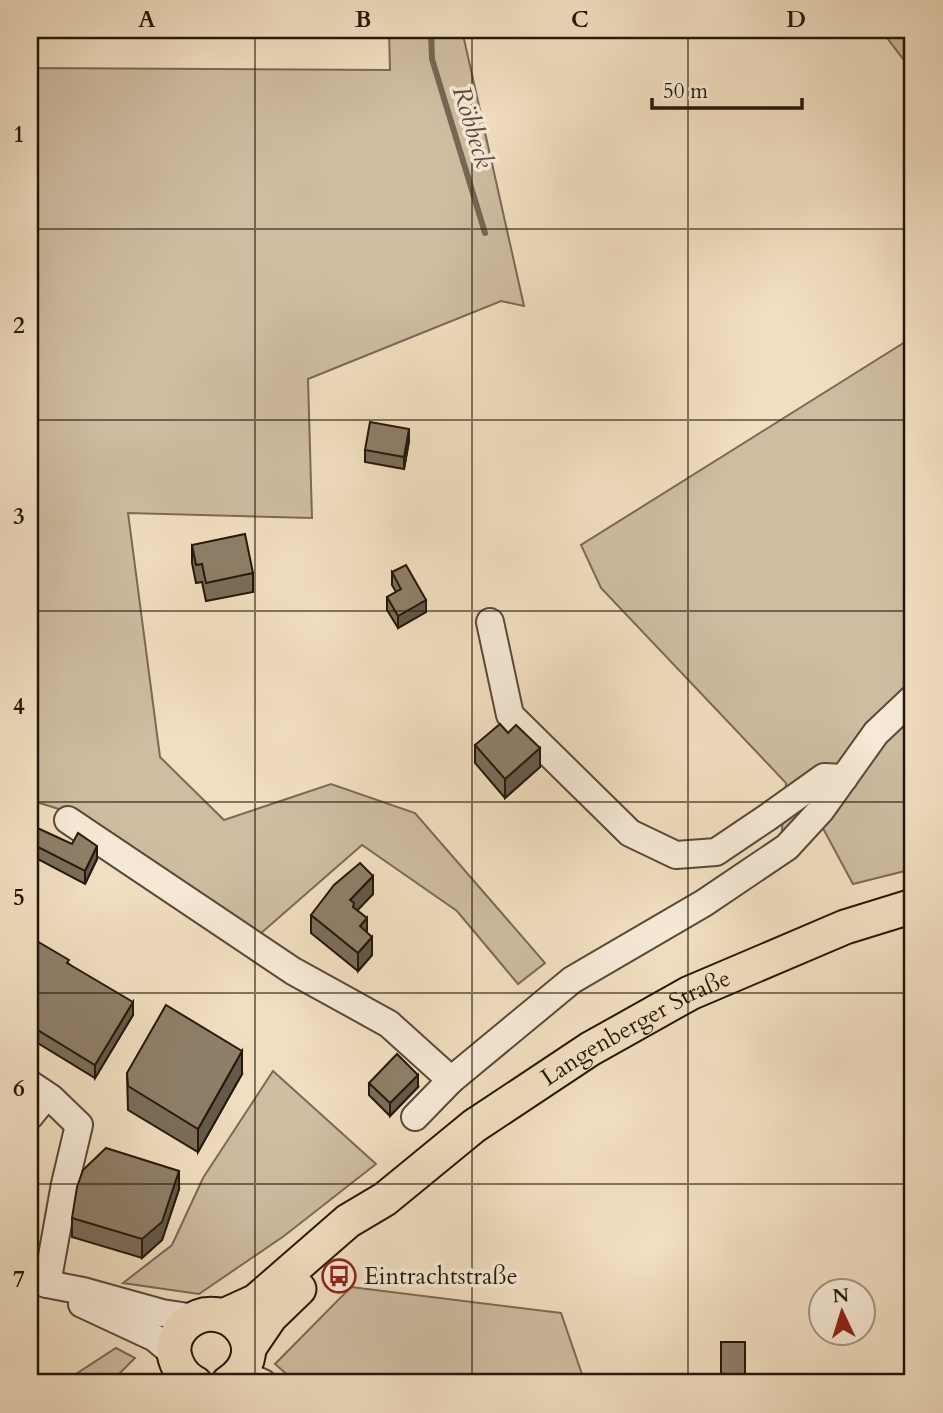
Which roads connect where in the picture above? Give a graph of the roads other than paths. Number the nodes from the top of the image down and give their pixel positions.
1 (490, 622) dead end
2 (913, 698) edge
3 (844, 778) junction
4 (68, 820) dead end
5 (913, 906) edge
6 (451, 1080) junction
7 (35, 1098) edge
8 (415, 1117) dead end
9 (385, 1199) junction
10 (39, 1281) edge
11 (209, 1317) junction
12 (179, 1372) edge
13 (245, 1372) edge

1 - 3 street
2 - 3 street
3 - 6 street
4 - 6 street
5 - 9 main road, Langenberger Straße
6 - 8 street
7 - 10 street
9 - 11 main road, Langenberger Straße
9 - 13 main road, Langenberger Straße
10 - 11 street
10 - 12 street
11 - 12 main road
11 - 13 main road

